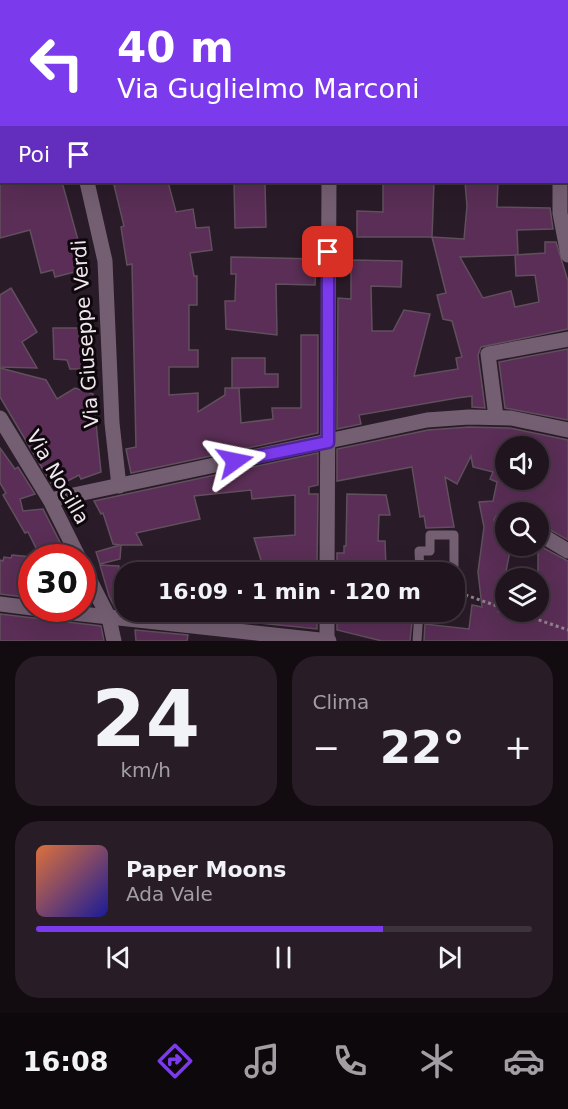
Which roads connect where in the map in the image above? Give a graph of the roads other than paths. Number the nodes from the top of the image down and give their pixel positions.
1 (87, 183) edge
2 (329, 183) edge
3 (560, 183) edge
4 (568, 255) edge
5 (568, 339) edge
6 (496, 417) junction
7 (0, 418) edge
8 (568, 430) edge
9 (328, 442) junction
10 (119, 486) junction
11 (50, 500) junction
12 (549, 540) edge
13 (72, 544) edge
14 (568, 551) edge
15 (327, 562) edge
16 (420, 562) edge
17 (454, 562) edge
18 (96, 592) edge
19 (0, 604) edge
20 (18, 606) edge
21 (96, 616) edge
22 (109, 618) junction
23 (325, 622) edge
24 (418, 622) edge
25 (321, 640) edge
26 (114, 641) edge
27 (417, 641) edge

1 - 10 street, Via Giuseppe Verdi
2 - 9 street
3 - 4 street
5 - 6 street
6 - 8 street
6 - 9 street
7 - 11 street, Via Nocilla
9 - 10 street
9 - 15 street
10 - 11 street
11 - 13 street, Via Nocilla
12 - 14 street
16 - 17 lane
18 - 22 street
19 - 20 street
21 - 22 street
22 - 25 street
22 - 26 street
23 - 25 street
24 - 27 lane

